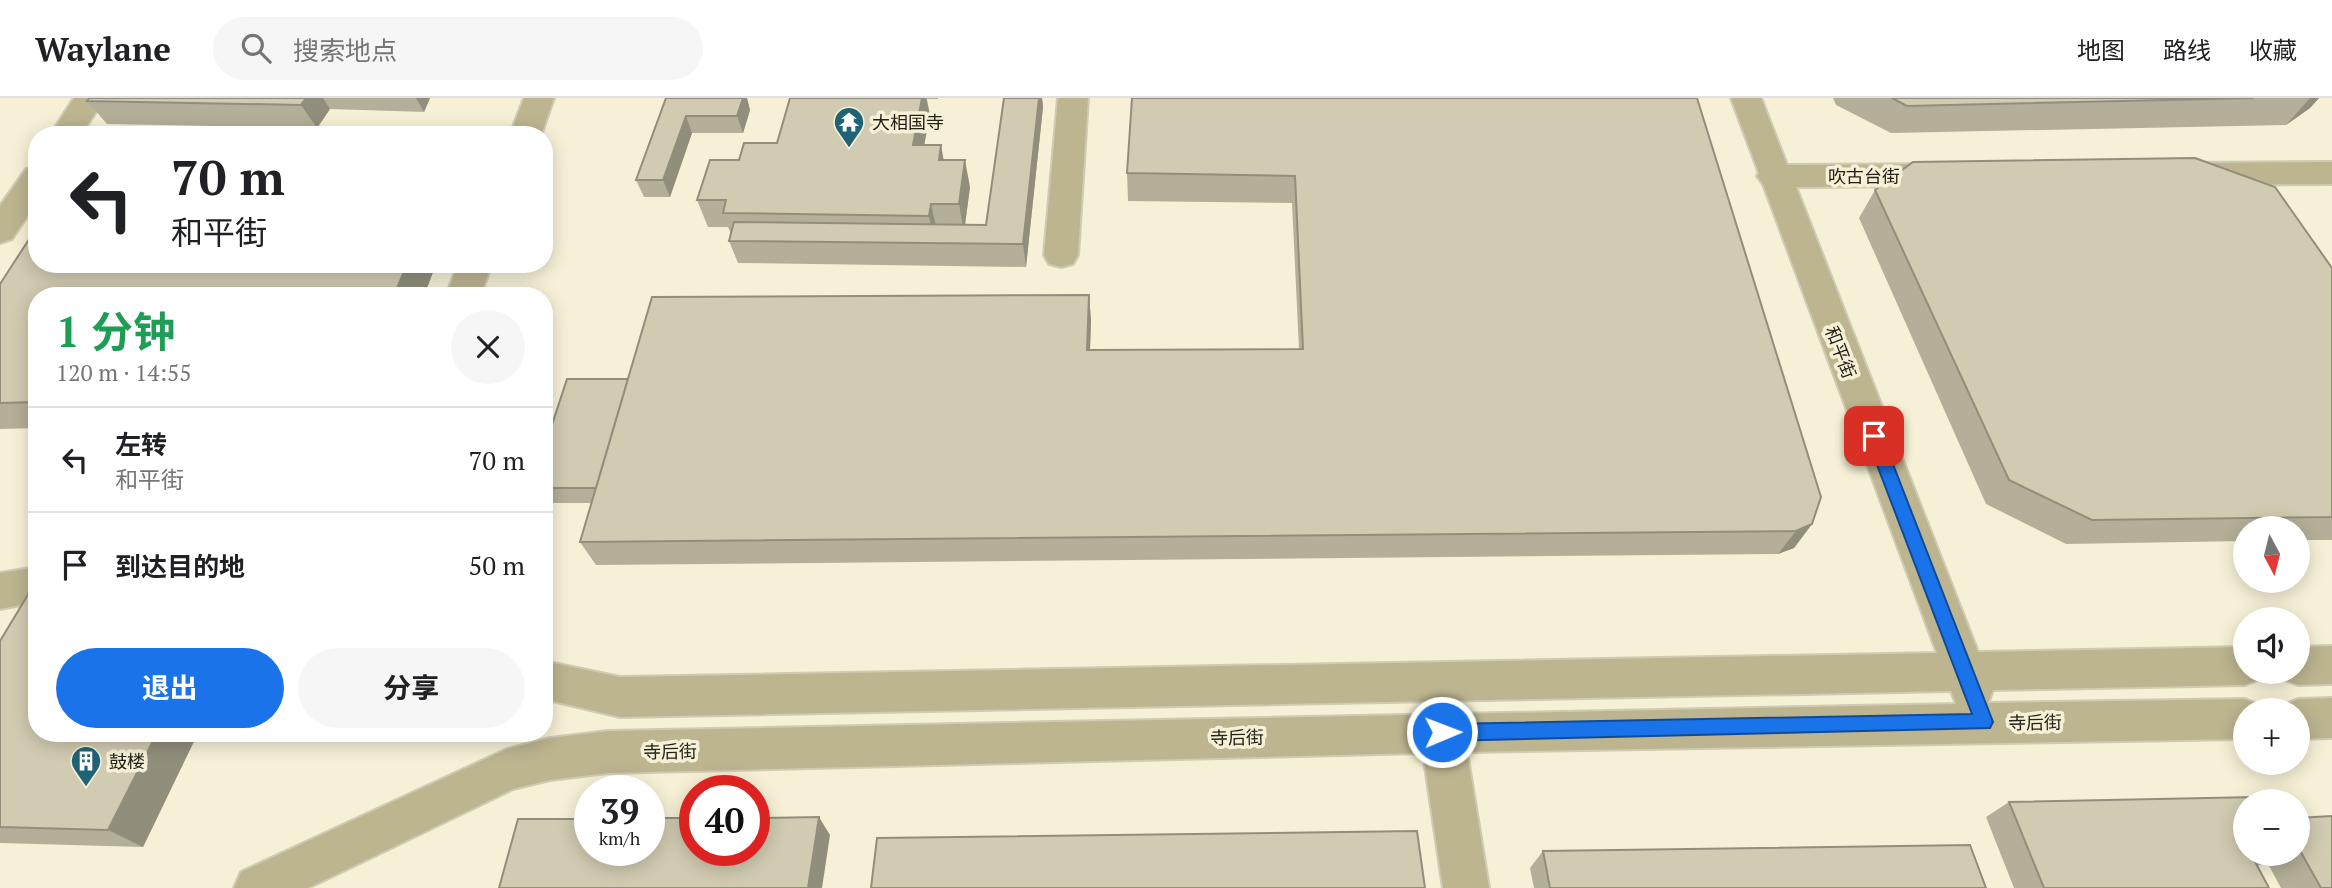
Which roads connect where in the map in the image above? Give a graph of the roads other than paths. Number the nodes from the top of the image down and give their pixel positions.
1 (90, 98) edge
2 (539, 98) edge
3 (1073, 98) edge
4 (1746, 98) edge
5 (71, 126) edge
6 (528, 126) edge
7 (2332, 173) edge
8 (2161, 174) edge
9 (2244, 174) junction
10 (1981, 175) edge
11 (1773, 176) junction
12 (28, 190) edge
13 (2268, 208) edge
14 (0, 232) edge
15 (1061, 255) dead end
16 (28, 586) edge
17 (0, 591) edge
18 (2233, 666) edge
19 (2310, 666) edge
20 (2332, 666) edge
21 (1965, 670) junction
22 (553, 682) edge
23 (2332, 718) edge
24 (2233, 719) edge
25 (2310, 719) edge
26 (1984, 722) junction
27 (1442, 732) junction
28 (262, 887) edge
29 (1466, 888) edge

1 - 5 street
2 - 6 street
3 - 15 street
4 - 11 street, 和平街
7 - 9 street
8 - 9 street
9 - 13 street
10 - 11 street, 吹古台街
11 - 21 street, 和平街
12 - 14 street
16 - 17 street
18 - 21 street
19 - 20 street
21 - 22 street
21 - 26 street, 和平街
23 - 25 street
24 - 26 street, 寺后街
26 - 27 street, 寺后街
27 - 28 street, 寺后街
27 - 29 street

